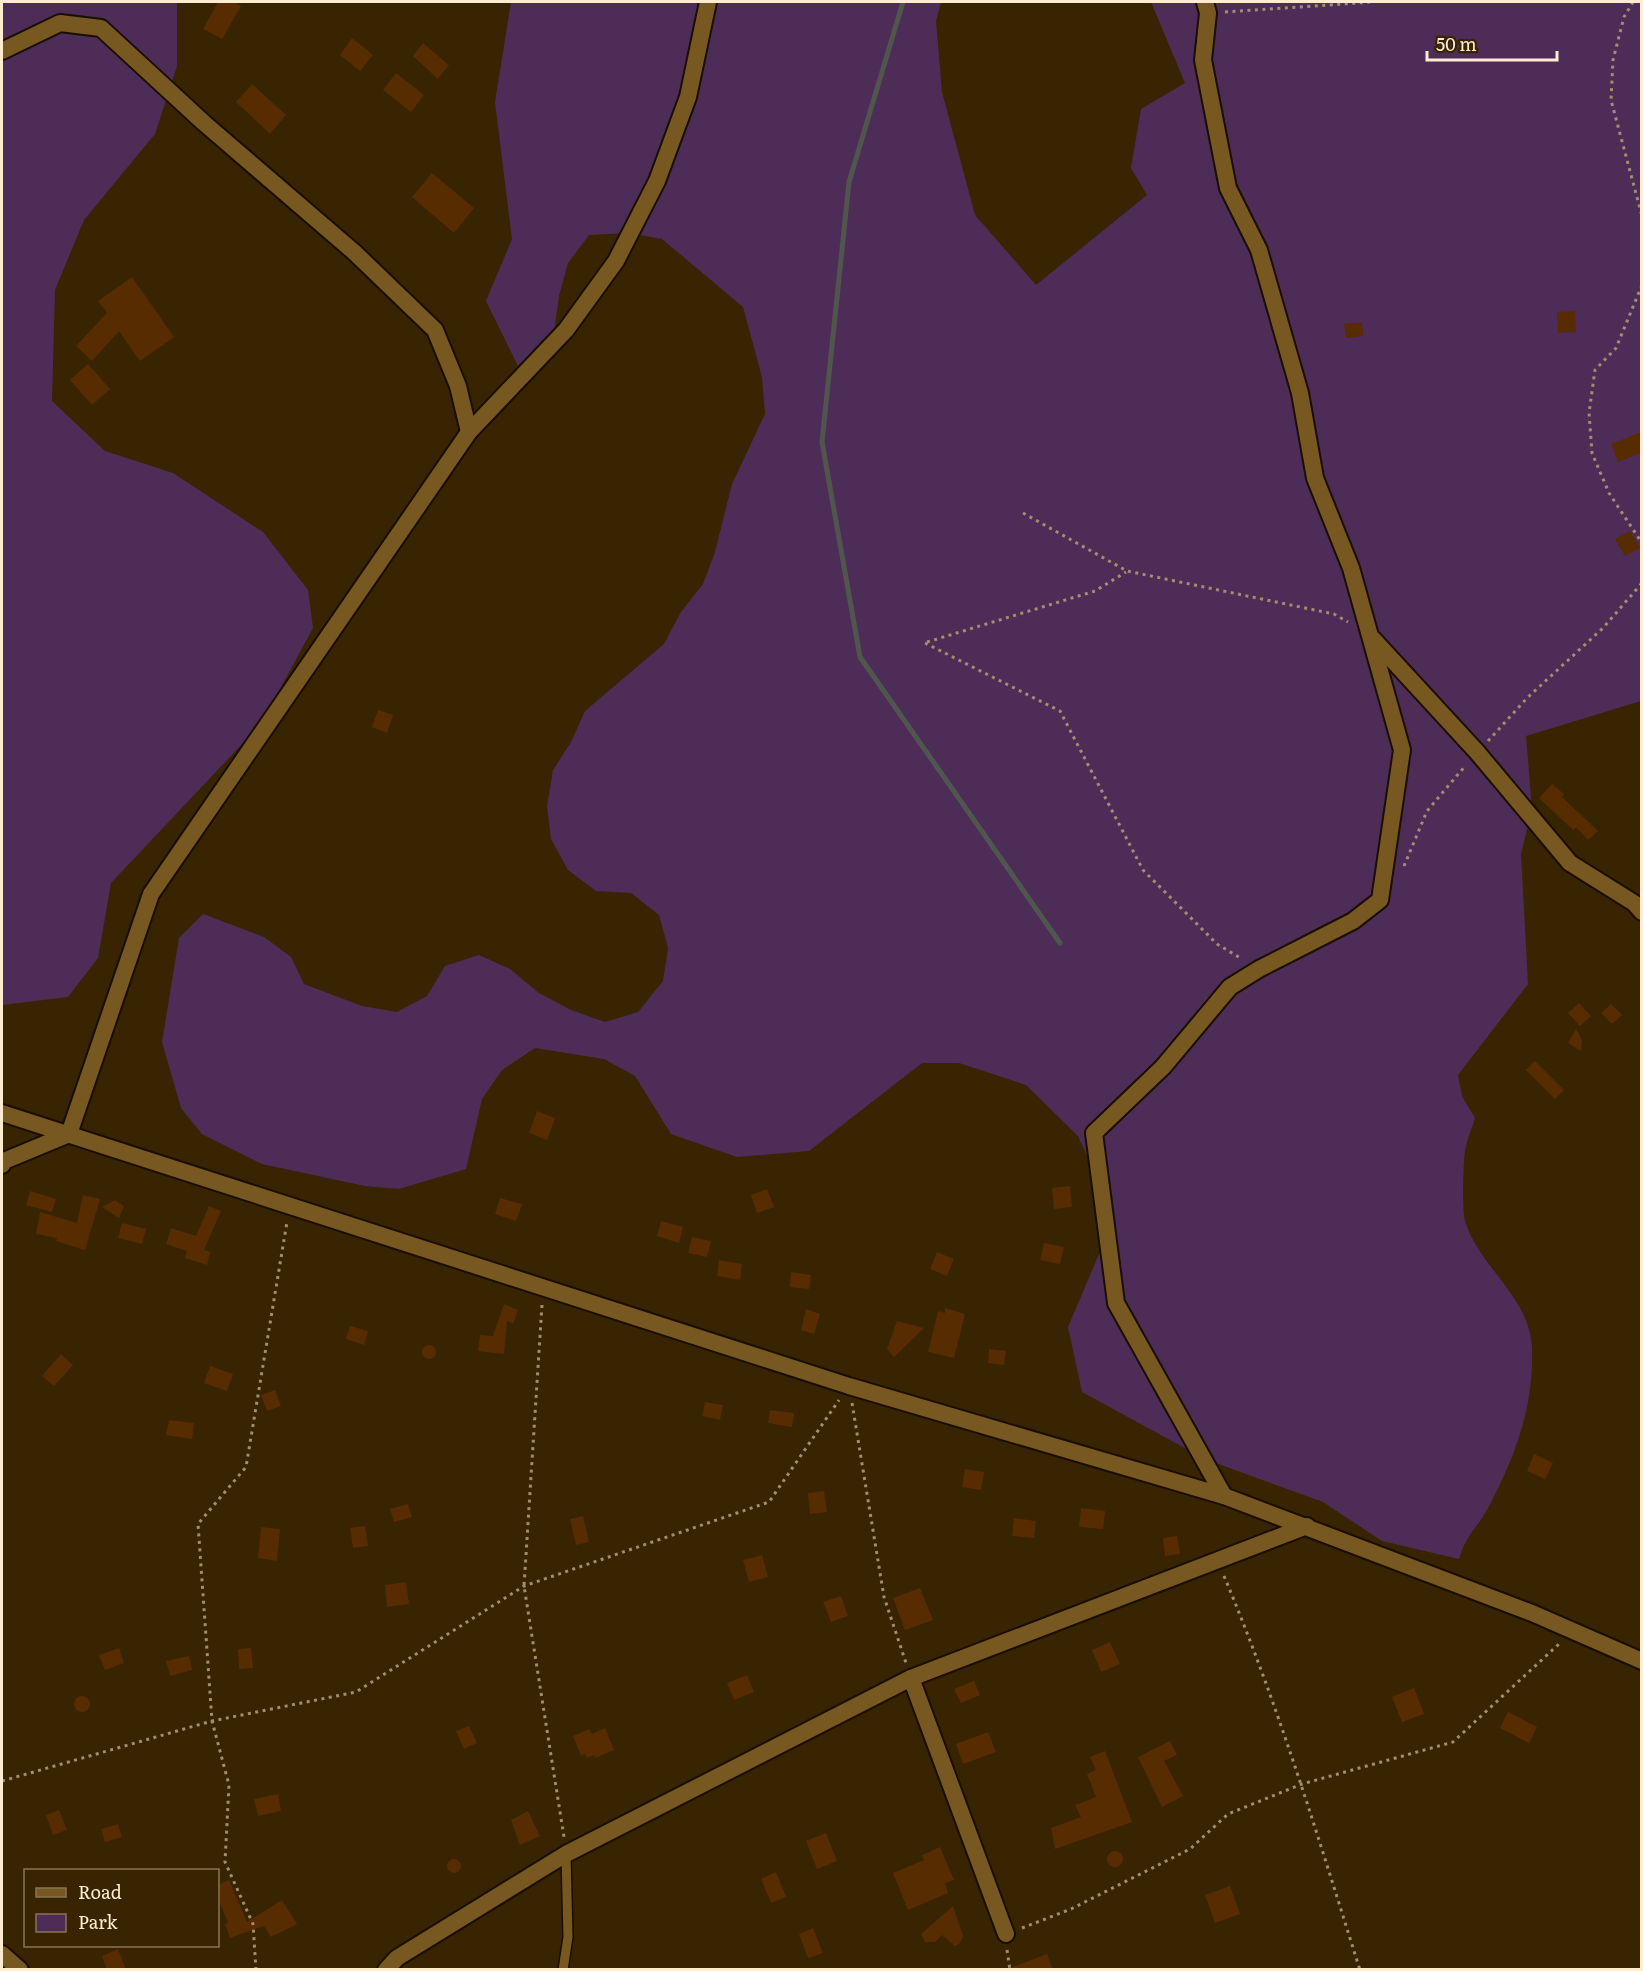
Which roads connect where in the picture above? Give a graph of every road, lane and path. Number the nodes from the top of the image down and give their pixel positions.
1 (708, 2) edge
2 (1372, 2) edge
3 (1633, 2) edge
4 (1206, 8) edge
5 (2, 51) edge
6 (1641, 216) edge
7 (1641, 285) edge
8 (469, 432) junction
9 (1023, 513) dead end
10 (1641, 543) edge
11 (1127, 571) junction
12 (1641, 583) edge
13 (1370, 635) junction
14 (1477, 752) junction
15 (1400, 874) dead end
16 (1641, 912) edge
17 (1259, 969) junction
18 (2, 1113) edge
19 (69, 1134) junction
20 (2, 1165) edge
21 (290, 1205) junction
22 (543, 1290) junction
23 (849, 1386) junction
24 (1224, 1496) junction
25 (1307, 1526) junction
26 (1217, 1560) junction
27 (524, 1586) junction
28 (1573, 1631) junction
29 (1641, 1661) edge
30 (912, 1678) junction
31 (212, 1721) junction
32 (2, 1781) edge
33 (1302, 1784) junction
34 (566, 1854) junction
35 (1005, 1934) joint
36 (2, 1954) edge
37 (21, 1970) edge
38 (256, 1970) edge
39 (386, 1970) edge
40 (563, 1970) edge
41 (1360, 1970) edge

1 - 8 street
2 - 4 path
3 - 6 path
4 - 13 street
5 - 8 street
7 - 10 path
8 - 19 street
9 - 11 path
11 - 13 path
11 - 17 path
12 - 14 path
13 - 14 street
13 - 17 street
14 - 15 path
14 - 16 street
17 - 24 street
18 - 19 street
19 - 20 street
19 - 21 street
21 - 22 street
21 - 31 path
22 - 23 street
22 - 27 path
23 - 24 street
23 - 27 path
23 - 30 path
24 - 25 street
25 - 26 street
25 - 28 street
26 - 30 street
26 - 33 path
27 - 31 path
27 - 34 path
28 - 29 street
28 - 33 path
30 - 34 street
30 - 35 street
31 - 32 path
31 - 38 path
33 - 35 path
33 - 41 path
34 - 39 street
34 - 40 lane
36 - 37 street

